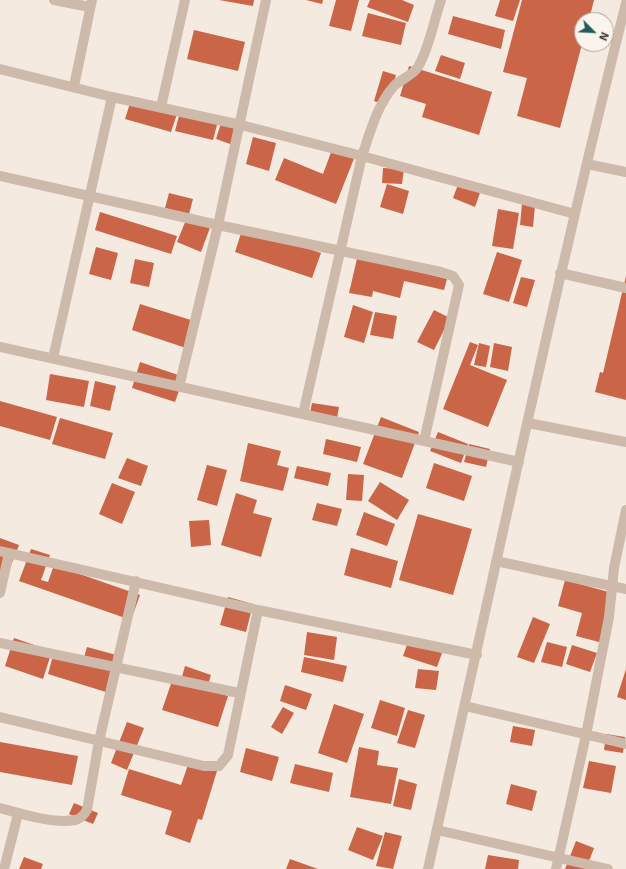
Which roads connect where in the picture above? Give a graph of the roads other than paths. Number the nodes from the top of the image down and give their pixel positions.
1 (54, 0) edge
2 (185, 0) edge
3 (266, 0) edge
4 (441, 0) edge
5 (626, 2) edge
6 (91, 4) edge
7 (623, 26) edge
8 (0, 68) edge
9 (74, 86) junction
10 (112, 97) junction
11 (161, 107) junction
12 (241, 125) junction
13 (362, 156) junction
14 (587, 164) junction
15 (626, 172) edge
16 (0, 176) edge
17 (90, 197) junction
18 (575, 214) junction
19 (218, 225) junction
20 (340, 249) junction
21 (560, 273) junction
22 (626, 288) edge
23 (0, 347) edge
24 (53, 358) junction
25 (179, 387) junction
26 (303, 414) junction
27 (528, 423) junction
28 (424, 441) junction
29 (626, 442) edge
30 (518, 462) junction
31 (626, 510) edge
32 (4, 552) edge
33 (496, 561) junction
34 (136, 582) junction
35 (612, 586) junction
36 (626, 589) edge
37 (0, 593) edge
38 (258, 610) junction
39 (0, 643) edge
40 (477, 655) junction
41 (116, 667) junction
42 (239, 693) junction
43 (465, 706) junction
44 (0, 717) edge
45 (586, 735) junction
46 (99, 741) junction
47 (626, 744) edge
48 (0, 808) edge
49 (18, 814) junction
50 (437, 830) junction
51 (558, 857) junction
52 (4, 869) edge
53 (428, 869) edge
54 (556, 869) edge
55 (608, 869) edge

1 - 6 street
2 - 11 street
3 - 12 street
4 - 13 street
5 - 7 street
6 - 9 street
7 - 14 street
8 - 9 street
9 - 10 street
10 - 11 street
10 - 17 street
11 - 12 street
12 - 13 street
12 - 19 street
13 - 18 street
13 - 20 street
14 - 15 street
14 - 18 street
16 - 17 street
17 - 19 street
17 - 24 street
18 - 21 street
19 - 20 street
19 - 25 street
20 - 26 street
20 - 28 street
21 - 22 street
21 - 27 street
23 - 24 street
24 - 25 street
25 - 26 street
26 - 28 street
27 - 29 street
27 - 30 street
28 - 30 street
30 - 33 street
31 - 35 street
32 - 34 street
32 - 37 street
33 - 35 street
33 - 40 street
34 - 38 street
34 - 41 street
35 - 36 street
35 - 45 street
38 - 40 street
38 - 42 street
39 - 41 street
40 - 43 street
41 - 42 street
41 - 46 street
42 - 46 street
43 - 45 street
43 - 50 street
44 - 46 street
45 - 47 street
45 - 51 street
46 - 49 street
48 - 49 street
49 - 52 street
50 - 51 street
50 - 53 street
51 - 54 street
51 - 55 street

